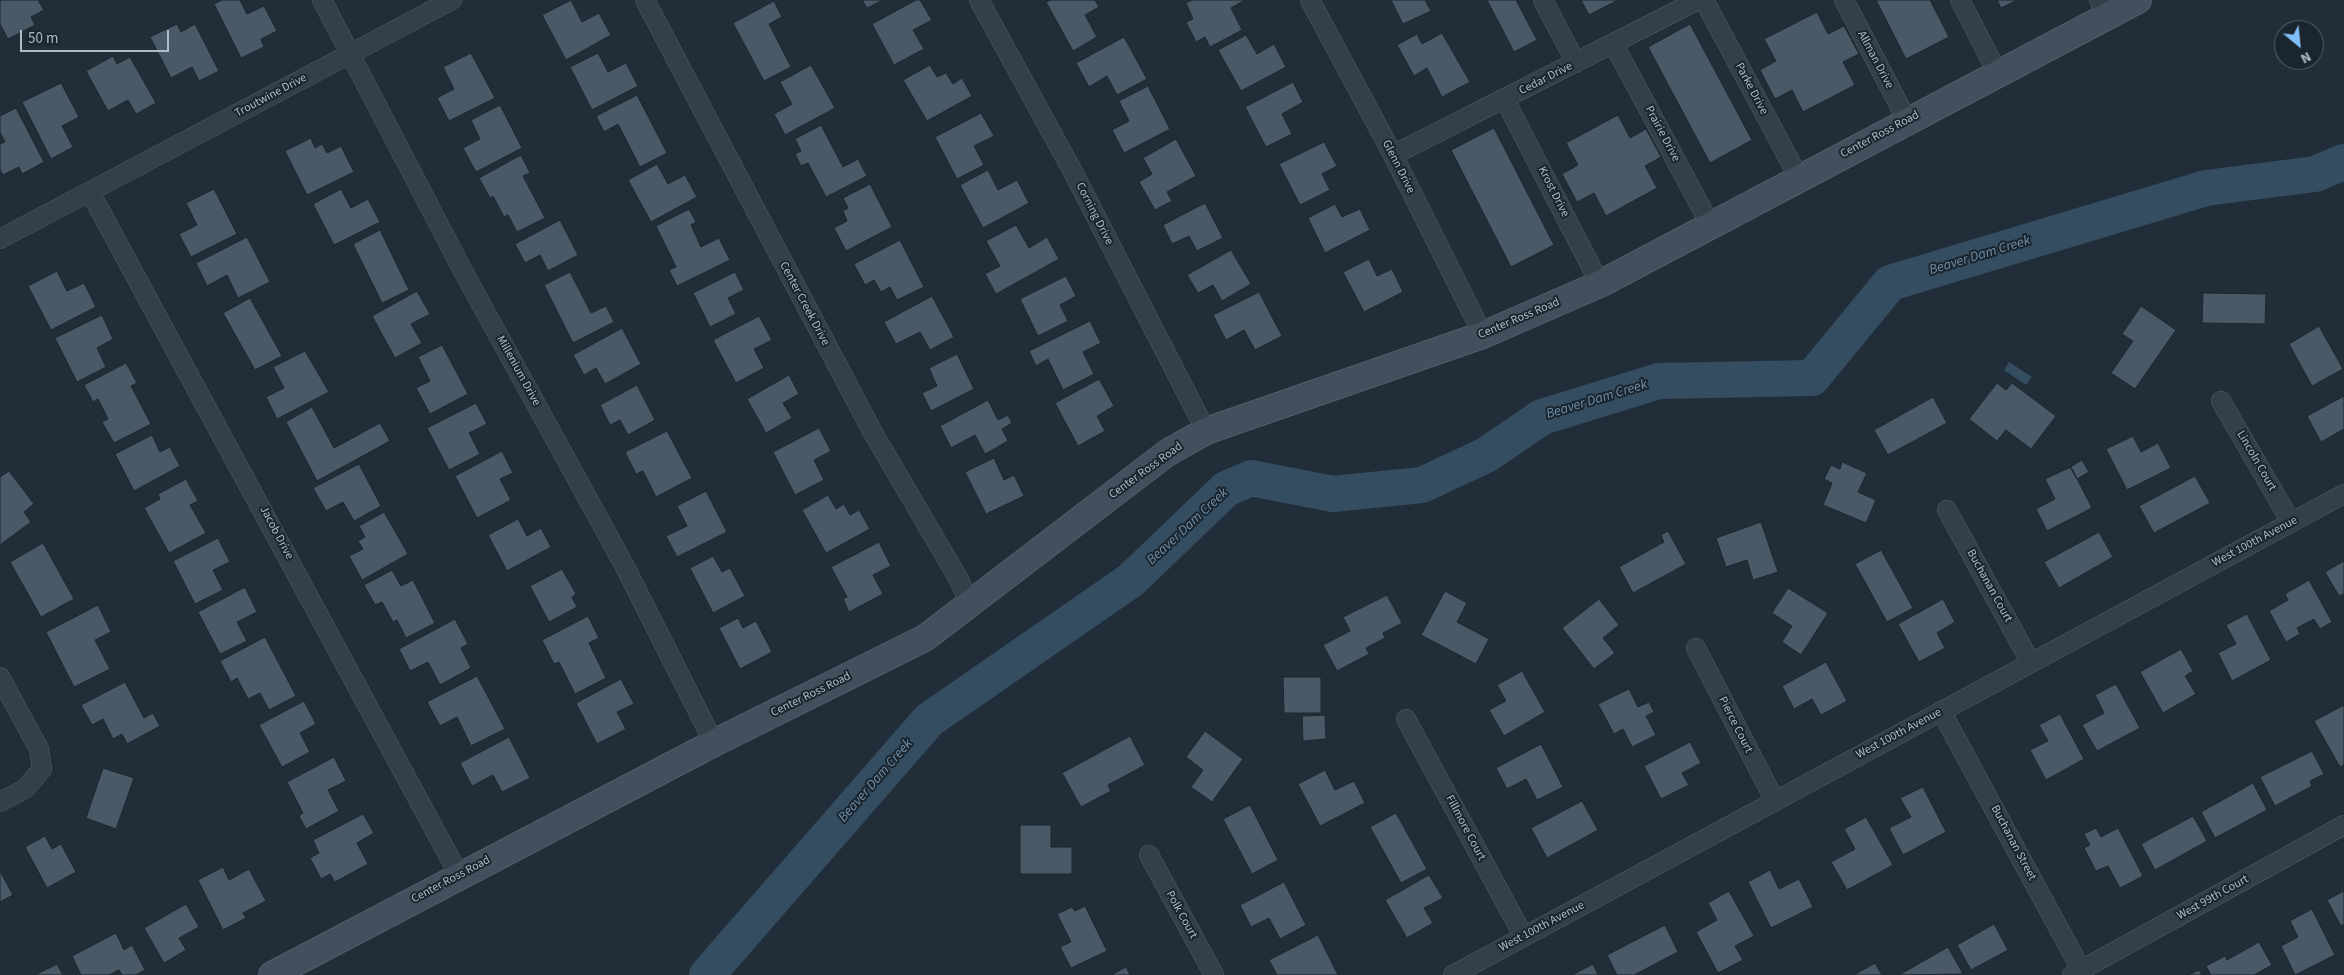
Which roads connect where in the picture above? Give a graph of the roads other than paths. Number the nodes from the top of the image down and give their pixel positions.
1 (322, 0) edge
2 (452, 0) edge
3 (645, 0) edge
4 (979, 0) edge
5 (1310, 0) edge
6 (1543, 0) edge
7 (1698, 0) edge
8 (1704, 0) edge
9 (1844, 0) edge
10 (1960, 0) edge
11 (2138, 0) edge
12 (2103, 8) edge
13 (1613, 43) junction
14 (350, 54) junction
15 (1576, 63) junction
16 (1998, 74) junction
17 (1505, 100) junction
18 (1907, 120) junction
19 (1393, 155) junction
20 (1798, 178) junction
21 (90, 192) junction
22 (1710, 224) junction
23 (0, 239) edge
24 (1600, 284) junction
25 (1483, 335) junction
26 (2222, 401) dead end
27 (1206, 431) junction
28 (2344, 494) edge
29 (1947, 510) dead end
30 (2291, 522) junction
31 (970, 604) junction
32 (1696, 648) dead end
33 (2031, 663) junction
34 (0, 677) edge
35 (1941, 711) junction
36 (1406, 719) dead end
37 (714, 743) junction
38 (1775, 801) junction
39 (0, 802) edge
40 (2344, 825) edge
41 (1148, 855) dead end
42 (459, 875) junction
43 (1524, 937) junction
44 (2079, 973) edge
45 (272, 975) edge
46 (1214, 975) edge
47 (1454, 975) edge

1 - 14 street, Millenium Drive
2 - 14 street, Troutwine Drive
3 - 31 street, Center Creek Drive
4 - 27 street, Corning Drive
5 - 19 street, Glenn Drive
6 - 15 street
7 - 13 street, Cedar Drive
8 - 20 street, Parke Drive
9 - 18 street, Allman Drive
10 - 16 street
11 - 12 street, Center Ross Road
12 - 16 street, Center Ross Road
13 - 15 street, Cedar Drive
13 - 22 street, Prairie Drive
14 - 21 street, Troutwine Drive
14 - 37 street, Millenium Drive
15 - 17 street, Cedar Drive
16 - 18 street, Center Ross Road
17 - 19 street, Cedar Drive
17 - 24 street, Krost Drive
18 - 20 street, Center Ross Road
19 - 25 street, Glenn Drive
20 - 22 street, Center Ross Road
21 - 23 street, Troutwine Drive
21 - 42 street, Jacob Drive
22 - 24 street, Center Ross Road
24 - 25 street, Center Ross Road
25 - 27 street, Center Ross Road
26 - 30 street, Lincoln Court
27 - 31 street, Center Ross Road
28 - 30 street, West 100th Avenue
29 - 33 street, Buchanan Court
30 - 33 street, West 100th Avenue
31 - 37 street, Center Ross Road
32 - 38 street, Pierce Court
33 - 35 street, West 100th Avenue
34 - 39 street
35 - 38 street, West 100th Avenue
35 - 44 street, Buchanan Street
36 - 43 street, Fillmore Court
37 - 42 street, Center Ross Road
38 - 43 street, West 100th Avenue
40 - 44 street, West 99th Court
41 - 46 street, Polk Court
42 - 45 street, Center Ross Road
43 - 47 street, West 100th Avenue

